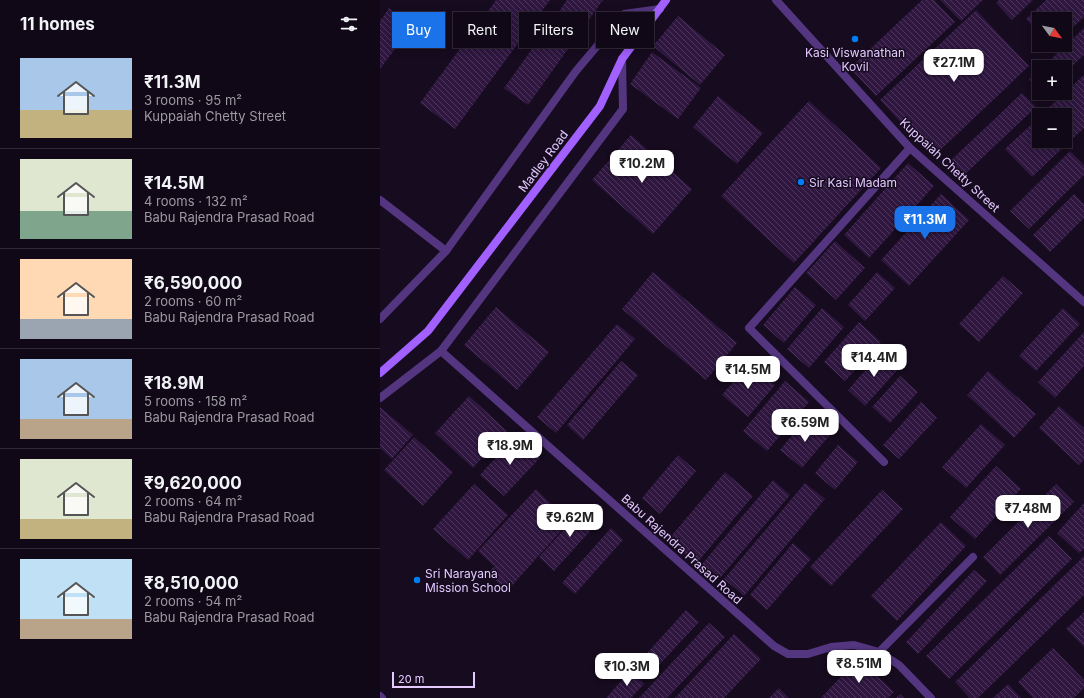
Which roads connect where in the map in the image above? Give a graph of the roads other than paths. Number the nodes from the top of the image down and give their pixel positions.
1 (666, 0) edge
2 (776, 0) edge
3 (660, 9) junction
4 (622, 59) junction
5 (910, 148) junction
6 (380, 200) edge
7 (446, 251) junction
8 (1084, 302) edge
9 (380, 319) edge
10 (441, 351) junction
11 (380, 373) edge
12 (380, 398) edge
13 (884, 462) dead end
14 (973, 557) dead end
15 (879, 652) junction
16 (931, 698) edge

1 - 3 street, Madley Road
2 - 5 street, Kuppaiah Chetty Street
3 - 4 street, Madley Road
3 - 7 street
4 - 10 street
4 - 11 street, Madley Road
5 - 8 street, Kuppaiah Chetty Street
5 - 13 street
6 - 7 street
7 - 9 street
10 - 12 street
10 - 15 street, Babu Rajendra Prasad Road
14 - 15 street
15 - 16 street, Babu Rajendra Prasad Road

